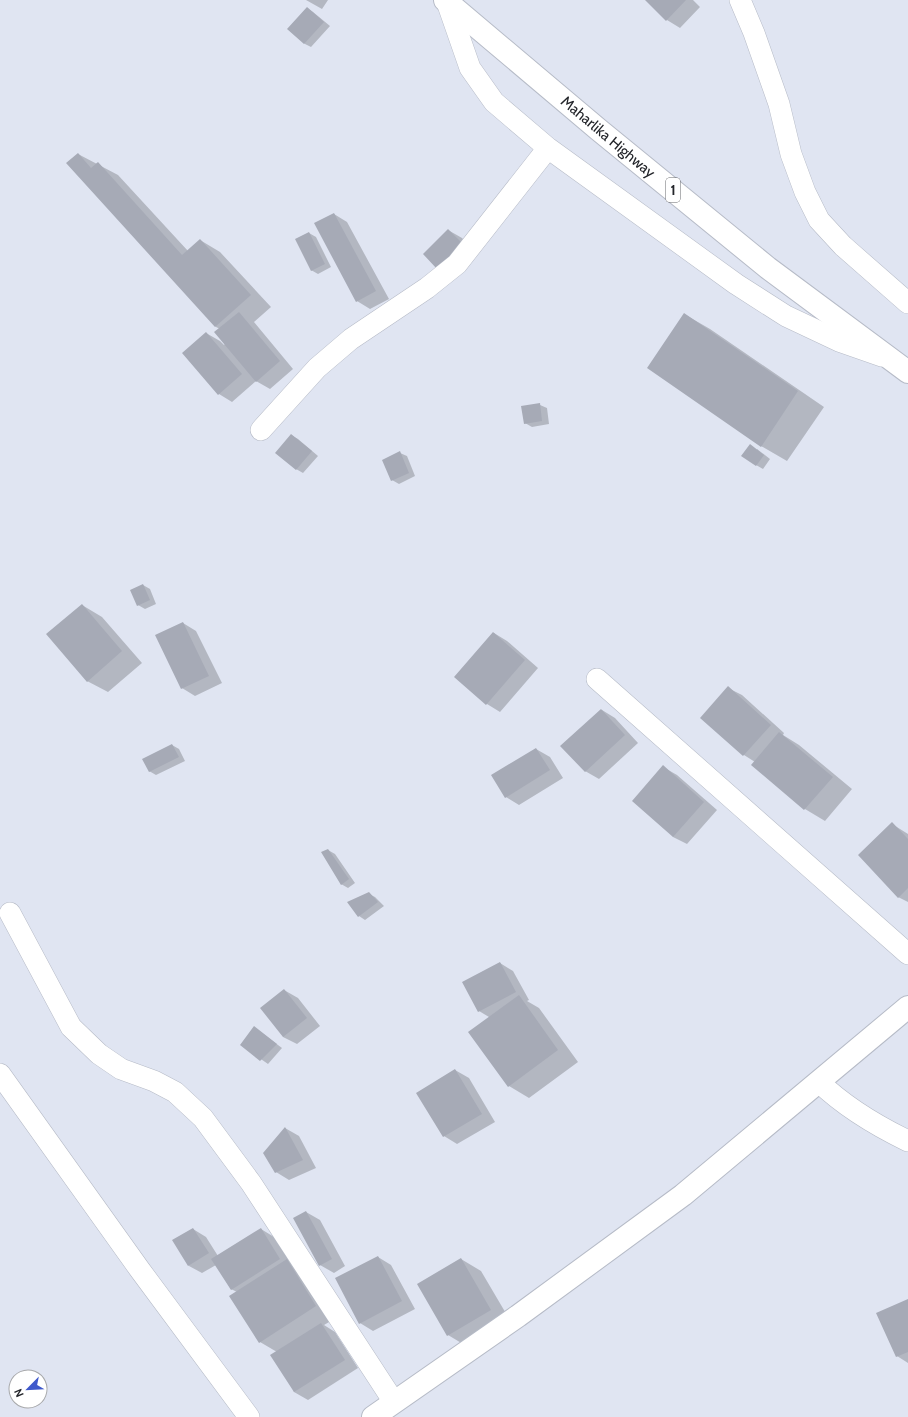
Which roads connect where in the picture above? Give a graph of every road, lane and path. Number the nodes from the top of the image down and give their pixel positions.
1 (740, 0) edge
2 (446, 1) edge
3 (548, 148) junction
4 (908, 303) edge
5 (887, 358) junction
6 (908, 372) edge
7 (261, 430) dead end
8 (597, 679) dead end
9 (10, 913) dead end
10 (908, 954) edge
11 (908, 1008) edge
12 (0, 1074) edge
13 (819, 1082) junction
14 (908, 1141) edge
15 (394, 1402) junction
16 (249, 1417) edge
17 (373, 1417) edge

1 - 4 street
2 - 3 street
2 - 5 main road, Maharlika Highway / 1
3 - 5 street
3 - 7 street
5 - 6 main road, Maharlika Highway / 1
8 - 10 street
9 - 15 street
11 - 13 main road
12 - 16 street
13 - 14 street
13 - 15 main road
15 - 17 main road

